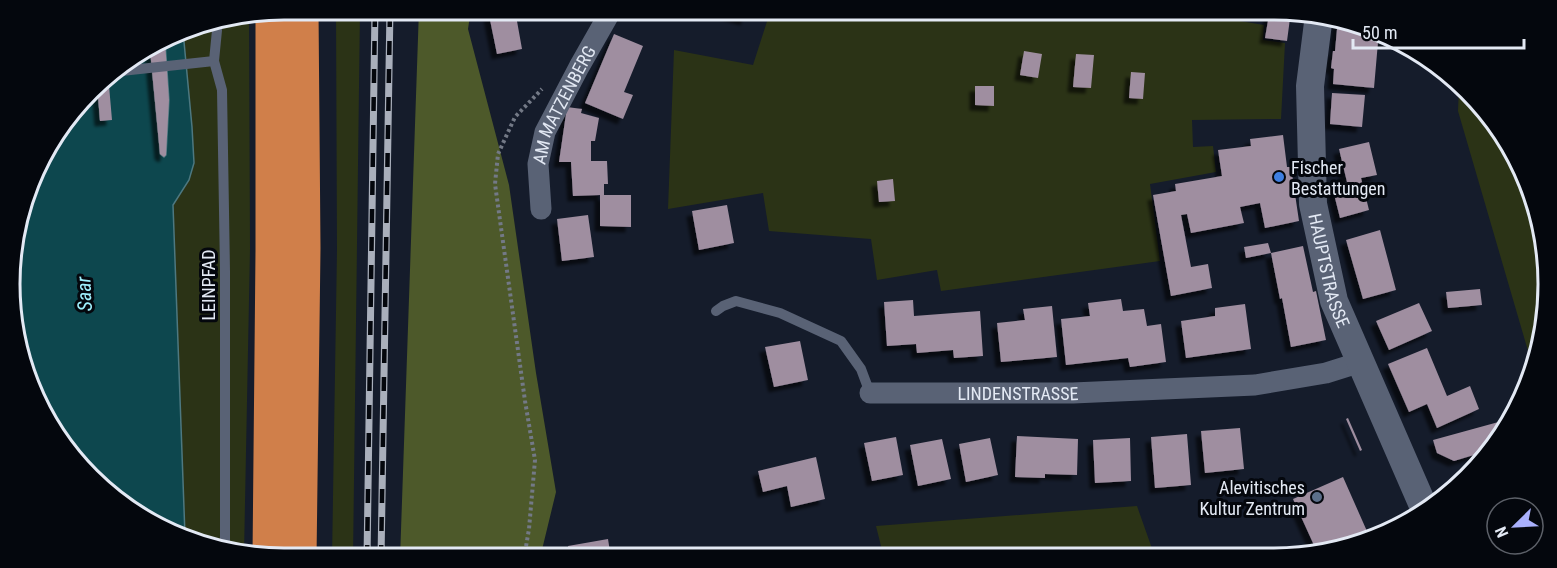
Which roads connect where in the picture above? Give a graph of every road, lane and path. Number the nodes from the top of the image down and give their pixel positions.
1 (272, 20) edge
2 (303, 20) edge
3 (606, 20) edge
4 (1318, 24) edge
5 (217, 29) edge
6 (214, 61) junction
7 (579, 67) junction
8 (128, 70) edge
9 (541, 209) dead end
10 (716, 311) dead end
11 (1361, 362) junction
12 (870, 393) joint
13 (1422, 503) edge
14 (225, 541) edge
15 (268, 548) edge
16 (300, 548) edge
17 (526, 548) edge

1 - 15 highway
2 - 16 highway
3 - 7 street, AM MATZENBERG
4 - 11 main road, HAUPTSTRASSE
5 - 6 lane, LEINPFAD
6 - 8 lane
6 - 14 lane, LEINPFAD
7 - 9 street, AM MATZENBERG
7 - 17 path
10 - 12 lane, LINDENSTRASSE
11 - 12 street, LINDENSTRASSE
11 - 13 main road, HAUPTSTRASSE

